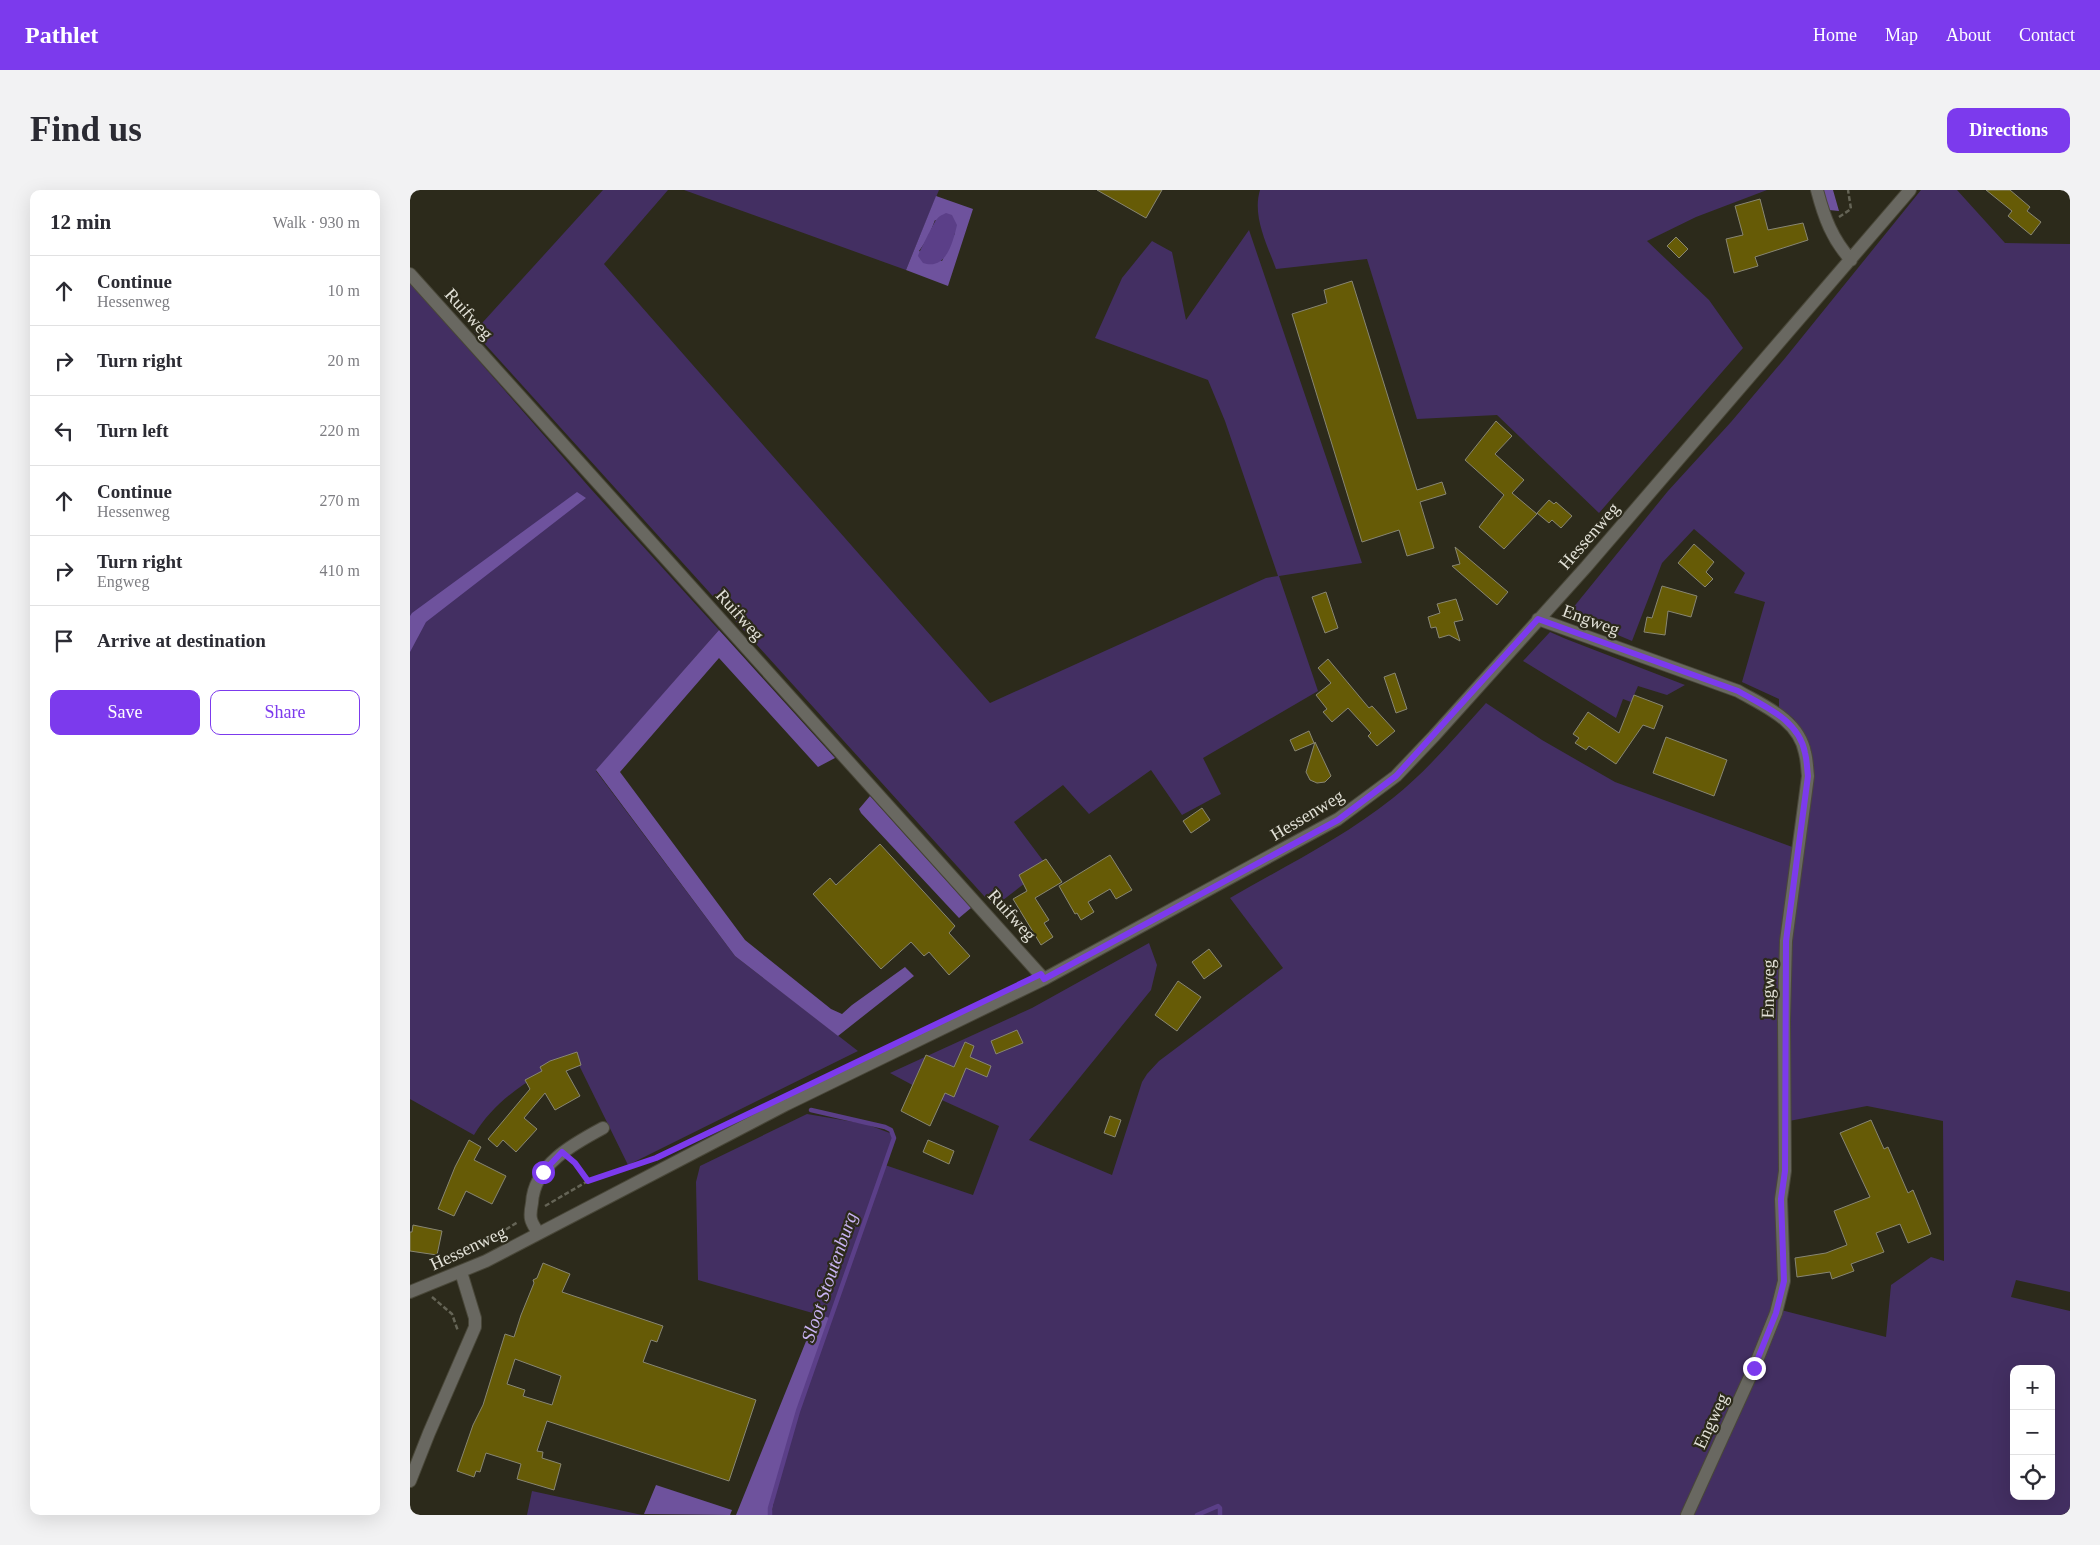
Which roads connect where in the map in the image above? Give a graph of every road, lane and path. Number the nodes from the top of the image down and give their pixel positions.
1 (1817, 190) edge
2 (1848, 190) edge
3 (1910, 190) edge
4 (1826, 221) junction
5 (1851, 260) junction
6 (410, 274) edge
7 (1538, 619) junction
8 (1044, 979) junction
9 (604, 1128) dead end
10 (562, 1152) junction
11 (648, 1160) dead end
12 (588, 1181) junction
13 (531, 1215) junction
14 (538, 1233) junction
15 (430, 1267) dead end
16 (461, 1272) junction
17 (428, 1286) junction
18 (410, 1292) edge
19 (458, 1337) dead end
20 (410, 1482) edge
21 (1687, 1515) edge

1 - 4 street
2 - 4 path
3 - 5 street, Hessenweg
4 - 5 street
5 - 7 street, Hessenweg
6 - 8 street, Ruifweg
7 - 8 street, Hessenweg
7 - 21 street, Engweg
8 - 14 street, Hessenweg
9 - 10 street
10 - 12 path
10 - 13 street
11 - 12 path
12 - 13 path
13 - 14 street
13 - 15 path
14 - 16 street, Hessenweg
16 - 17 street, Hessenweg
16 - 20 street
17 - 18 street, Hessenweg
17 - 19 path

